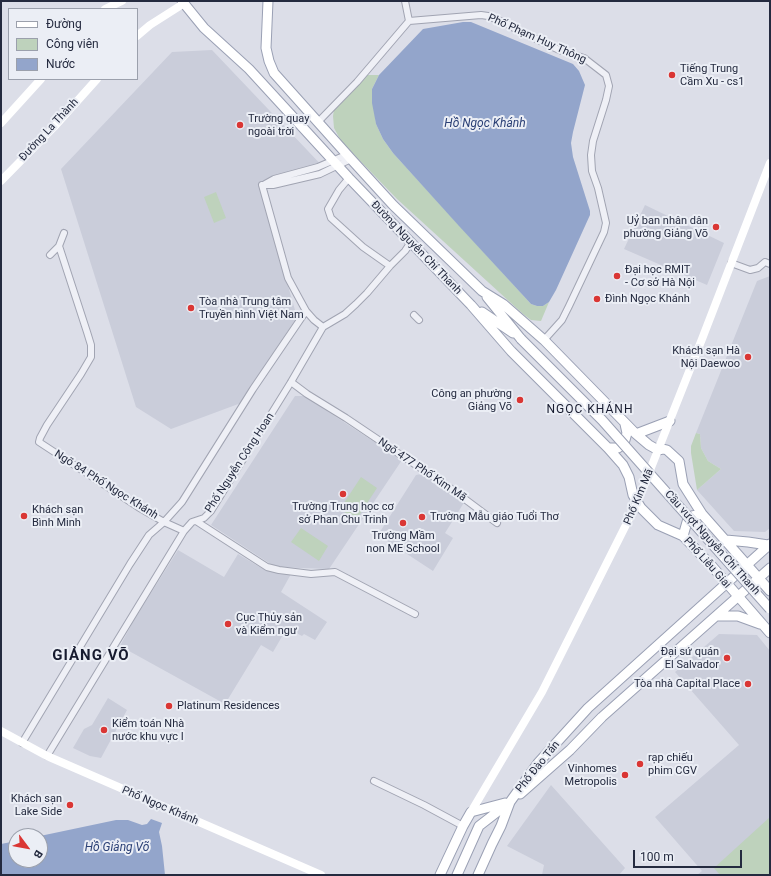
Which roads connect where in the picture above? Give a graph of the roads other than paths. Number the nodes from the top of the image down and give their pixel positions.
1 (122, 1) edge
2 (268, 1) edge
3 (405, 1) edge
4 (182, 2) edge
5 (107, 8) edge
6 (409, 21) junction
7 (138, 35) edge
8 (274, 73) junction
9 (40, 80) edge
10 (96, 80) edge
11 (262, 83) junction
12 (318, 122) junction
13 (1, 123) edge
14 (348, 157) junction
15 (335, 163) junction
16 (770, 163) edge
17 (348, 178) junction
18 (1, 181) edge
19 (64, 233) dead end
20 (411, 242) junction
21 (58, 246) junction
22 (50, 255) dead end
23 (731, 263) junction
24 (770, 264) edge
25 (390, 266) junction
26 (482, 291) junction
27 (471, 305) junction
28 (306, 311) junction
29 (414, 315) dead end
30 (419, 320) dead end
31 (323, 327) junction
32 (521, 338) junction
33 (544, 340) junction
34 (291, 382) junction
35 (670, 421) junction
36 (625, 424) junction
37 (636, 434) junction
38 (608, 448) junction
39 (658, 450) junction
40 (637, 503) junction
41 (702, 514) junction
42 (196, 521) junction
43 (164, 522) junction
44 (497, 523) dead end
45 (184, 531) junction
46 (684, 536) junction
47 (726, 540) junction
48 (769, 545) edge
49 (747, 565) junction
50 (770, 568) edge
51 (759, 578) junction
52 (726, 583) junction
53 (770, 591) edge
54 (717, 592) junction
55 (738, 597) junction
56 (729, 606) junction
57 (770, 609) edge
58 (415, 614) dead end
59 (716, 616) junction
60 (762, 625) junction
61 (770, 633) edge
62 (1, 731) edge
63 (22, 744) junction
64 (47, 756) junction
65 (374, 781) dead end
66 (510, 802) junction
67 (471, 812) junction
68 (463, 826) junction
69 (320, 875) edge
70 (440, 875) edge
71 (457, 875) edge
72 (478, 875) edge

1 - 5 main road
2 - 8 main road, Đường Nguyễn Chí Thanh
3 - 6 street
4 - 7 main road
4 - 11 main road, Đường Nguyễn Chí Thanh
6 - 12 street
6 - 33 street, Phố Phạm Huy Thông
8 - 11 main road
8 - 12 main road, Đường Nguyễn Chí Thanh
9 - 13 main road
10 - 18 main road, Đường La Thành
11 - 15 main road, Đường Nguyễn Chí Thanh
12 - 14 main road, Đường Nguyễn Chí Thanh
14 - 15 street
14 - 26 main road, Đường Nguyễn Chí Thanh
15 - 17 main road, Đường Nguyễn Chí Thanh
15 - 28 street
16 - 23 main road, Phố Kim Mã
17 - 20 main road, Đường Nguyễn Chí Thanh
17 - 25 street
19 - 21 street
20 - 25 street, Phố Nguyễn Công Hoan
20 - 27 main road, Đường Nguyễn Chí Thanh
21 - 22 street
21 - 43 street, Ngõ 84 Phố Ngọc Khánh
23 - 24 street
23 - 35 main road, Phố Kim Mã
25 - 31 street, Phố Nguyễn Công Hoan
26 - 32 main road, Cầu vượt Nguyễn Chí Thanh
26 - 33 main road, Đường Nguyễn Chí Thanh
27 - 32 main road, Cầu vượt Nguyễn Chí Thanh
27 - 38 main road, Đường Nguyễn Chí Thanh
28 - 31 street
28 - 43 street
29 - 30 street
31 - 34 street, Phố Nguyễn Công Hoan
32 - 57 main road, Cầu vượt Nguyễn Chí Thanh, bridge
33 - 36 main road, Đường Nguyễn Chí Thanh
34 - 42 street, Phố Nguyễn Công Hoan
34 - 44 street, Ngõ 477 Phố Kim Mã
35 - 37 main road
35 - 39 main road, Phố Kim Mã
36 - 37 main road, Đường Nguyễn Chí Thanh
36 - 38 main road
37 - 39 main road, Đường Nguyễn Chí Thanh
38 - 40 main road, Đường Nguyễn Chí Thanh
39 - 40 main road, Phố Kim Mã
39 - 41 main road
40 - 46 main road, Phố Liễu Giai
40 - 67 main road, Phố Kim Mã
41 - 46 main road
41 - 47 main road
42 - 45 street, Phố Nguyễn Công Hoan
42 - 58 street
43 - 45 street
43 - 63 street, Ngõ 84 Phố Ngọc Khánh
45 - 64 street, Phố Nguyễn Công Hoan
46 - 52 main road, Phố Liễu Giai
47 - 48 main road
47 - 49 main road
48 - 49 main road, Phố Đào Tấn
49 - 51 main road
49 - 52 main road, Phố Đào Tấn
50 - 51 main road, Phố Đào Tấn
51 - 53 main road
51 - 55 main road, Phố Đào Tấn
52 - 54 main road, Phố Đào Tấn
52 - 55 main road, Phố Liễu Giai
54 - 56 main road
54 - 66 main road, Phố Đào Tấn
55 - 56 main road, Phố Đào Tấn
55 - 60 main road, Phố Liễu Giai
56 - 59 main road, Phố Đào Tấn
59 - 60 main road
59 - 66 main road, Phố Đào Tấn
60 - 61 main road, Phố Liễu Giai
62 - 63 main road, Phố Ngọc Khánh
63 - 64 main road, Phố Ngọc Khánh
64 - 69 main road, Phố Ngọc Khánh
65 - 68 street
66 - 67 main road
66 - 71 main road
66 - 72 main road
67 - 68 main road, Phố Kim Mã
68 - 70 main road, Phố Kim Mã

